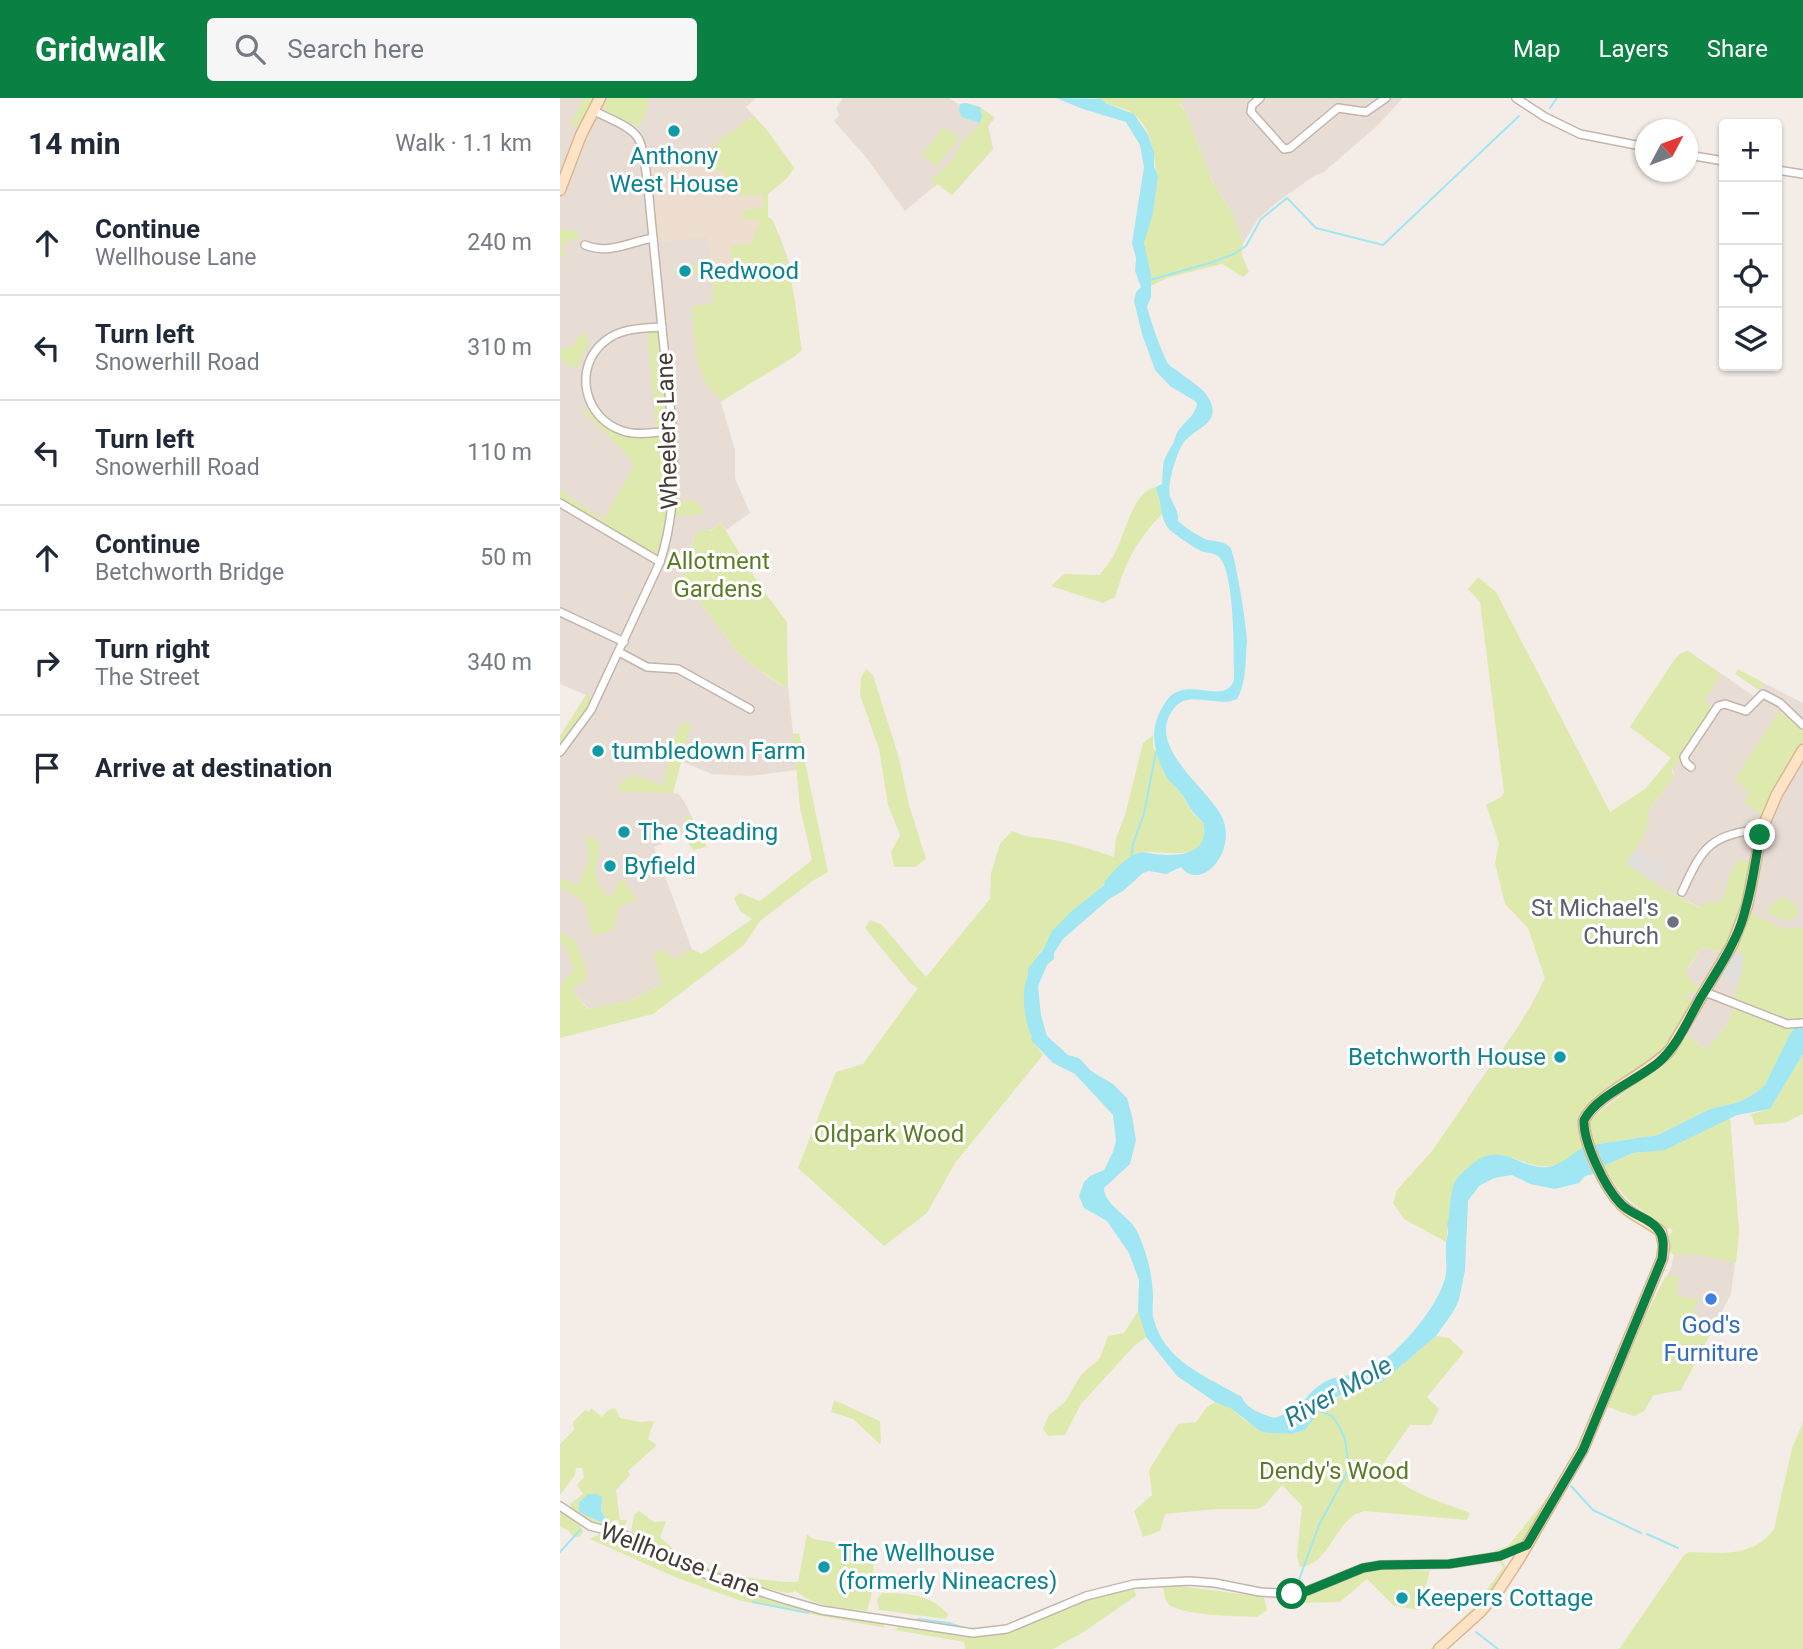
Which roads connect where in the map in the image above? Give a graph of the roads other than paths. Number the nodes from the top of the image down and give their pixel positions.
1 (600, 98) edge
2 (1260, 98) edge
3 (1386, 98) edge
4 (1516, 98) edge
5 (593, 110) junction
6 (1635, 145) edge
7 (1698, 157) edge
8 (1719, 160) edge
9 (1782, 171) edge
10 (1803, 174) edge
11 (560, 190) edge
12 (653, 239) junction
13 (585, 245) dead end
14 (662, 327) junction
15 (672, 431) junction
16 (560, 503) edge
17 (660, 562) junction
18 (560, 612) edge
19 (624, 642) junction
20 (619, 652) junction
21 (750, 709) dead end
22 (1803, 725) edge
23 (1803, 750) edge
24 (560, 752) edge
25 (1691, 767) dead end
26 (1762, 829) junction
27 (1682, 892) dead end
28 (1705, 992) junction
29 (1803, 1023) edge
30 (560, 1506) edge
31 (1527, 1545) junction
32 (1500, 1556) junction
33 (1512, 1570) junction
34 (1439, 1649) edge

1 - 5 street
2 - 3 street
4 - 6 street
5 - 11 street
5 - 12 street, Wheelers Lane
7 - 8 street
9 - 10 street
12 - 13 street
12 - 14 street, Wheelers Lane
14 - 15 street, Wheelers Lane
14 - 15 street
15 - 17 street, Wheelers Lane
16 - 17 street
17 - 19 street, Wheelers Lane
18 - 19 street
19 - 20 street, Wheelers Lane
20 - 21 street
20 - 24 street, Wheelers Lane
22 - 25 street
23 - 26 street
26 - 27 street
26 - 28 street
28 - 29 street
28 - 31 street
30 - 32 street, Wellhouse Lane
31 - 32 street, Wellhouse Lane
31 - 33 street
32 - 33 street
33 - 34 street

